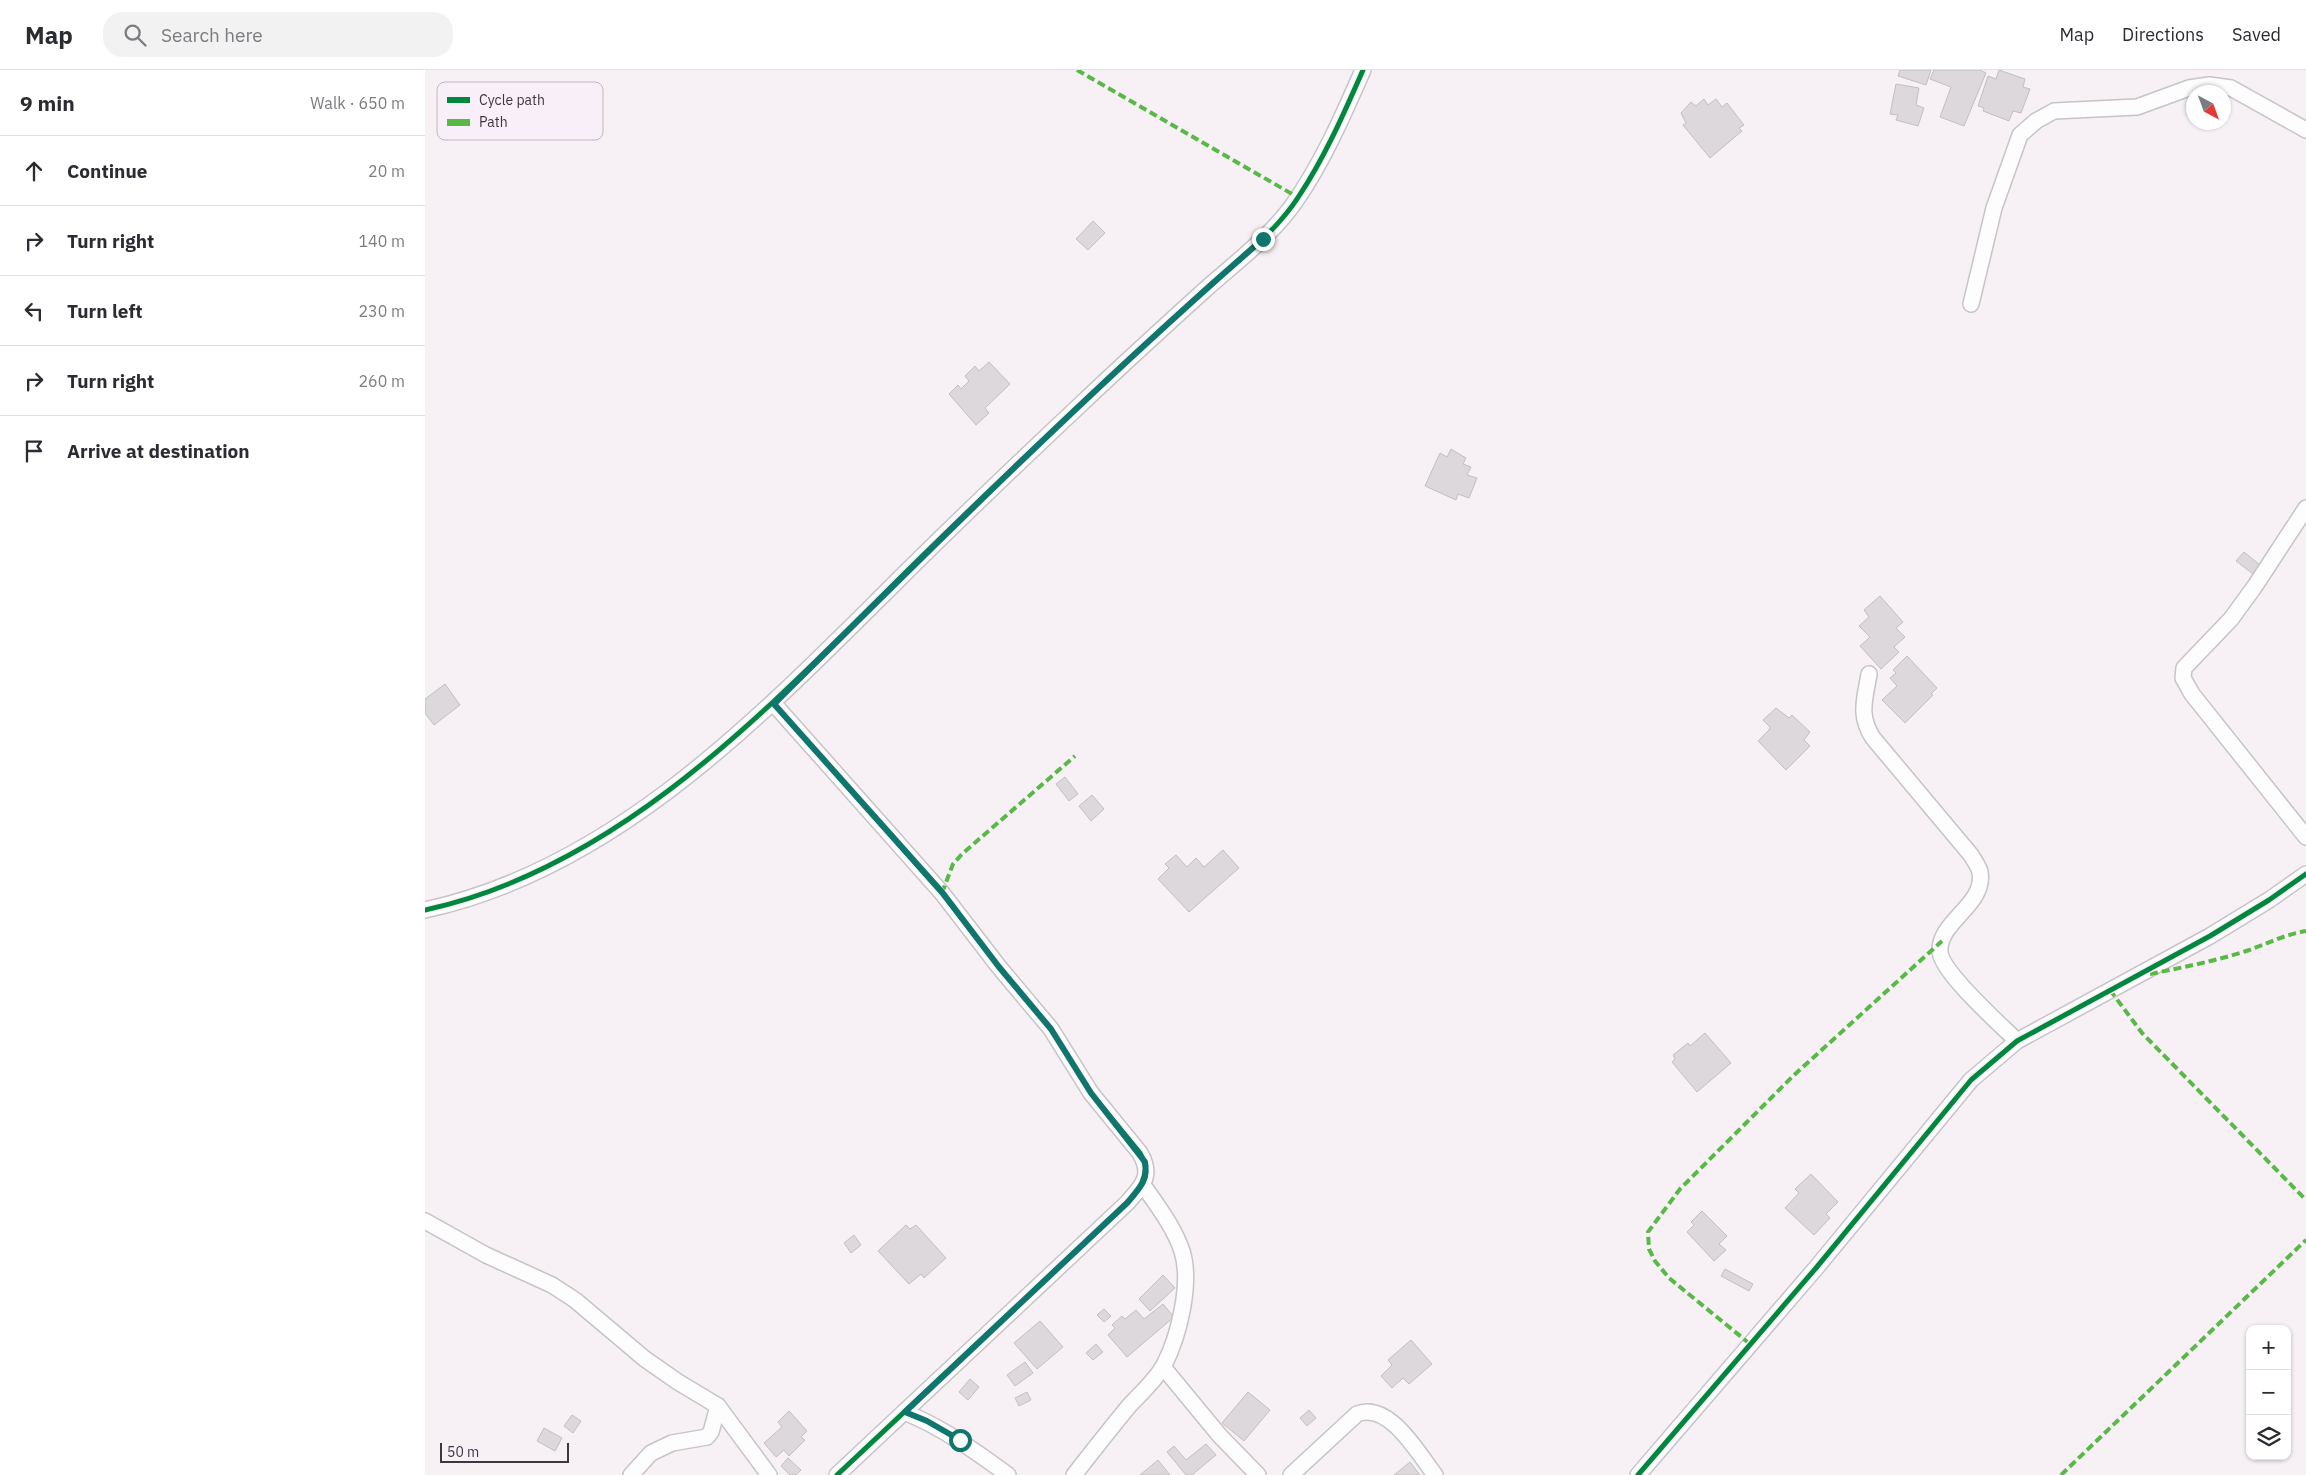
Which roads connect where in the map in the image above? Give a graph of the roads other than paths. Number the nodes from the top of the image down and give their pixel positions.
1 (1363, 70) edge
2 (2306, 130) edge
3 (1971, 304) dead end
4 (2306, 508) edge
5 (1869, 674) dead end
6 (774, 704) junction
7 (2306, 837) edge
8 (2306, 874) edge
9 (425, 910) edge
10 (2017, 1041) junction
11 (1143, 1185) junction
12 (425, 1221) edge
13 (1163, 1367) junction
14 (718, 1406) junction
15 (905, 1412) junction
16 (631, 1475) edge
17 (769, 1475) edge
18 (837, 1475) edge
19 (1008, 1475) edge
20 (1074, 1475) edge
21 (1259, 1475) edge
22 (1291, 1475) edge
23 (1435, 1475) edge
24 (1638, 1475) edge

1 - 6 street
2 - 3 street
4 - 7 street
5 - 10 street
6 - 9 street
6 - 11 street
8 - 10 street
10 - 24 street
11 - 13 street
11 - 15 street
12 - 14 street
13 - 20 street
13 - 21 street
14 - 16 street
14 - 17 street
15 - 18 street
15 - 19 street
22 - 23 street

